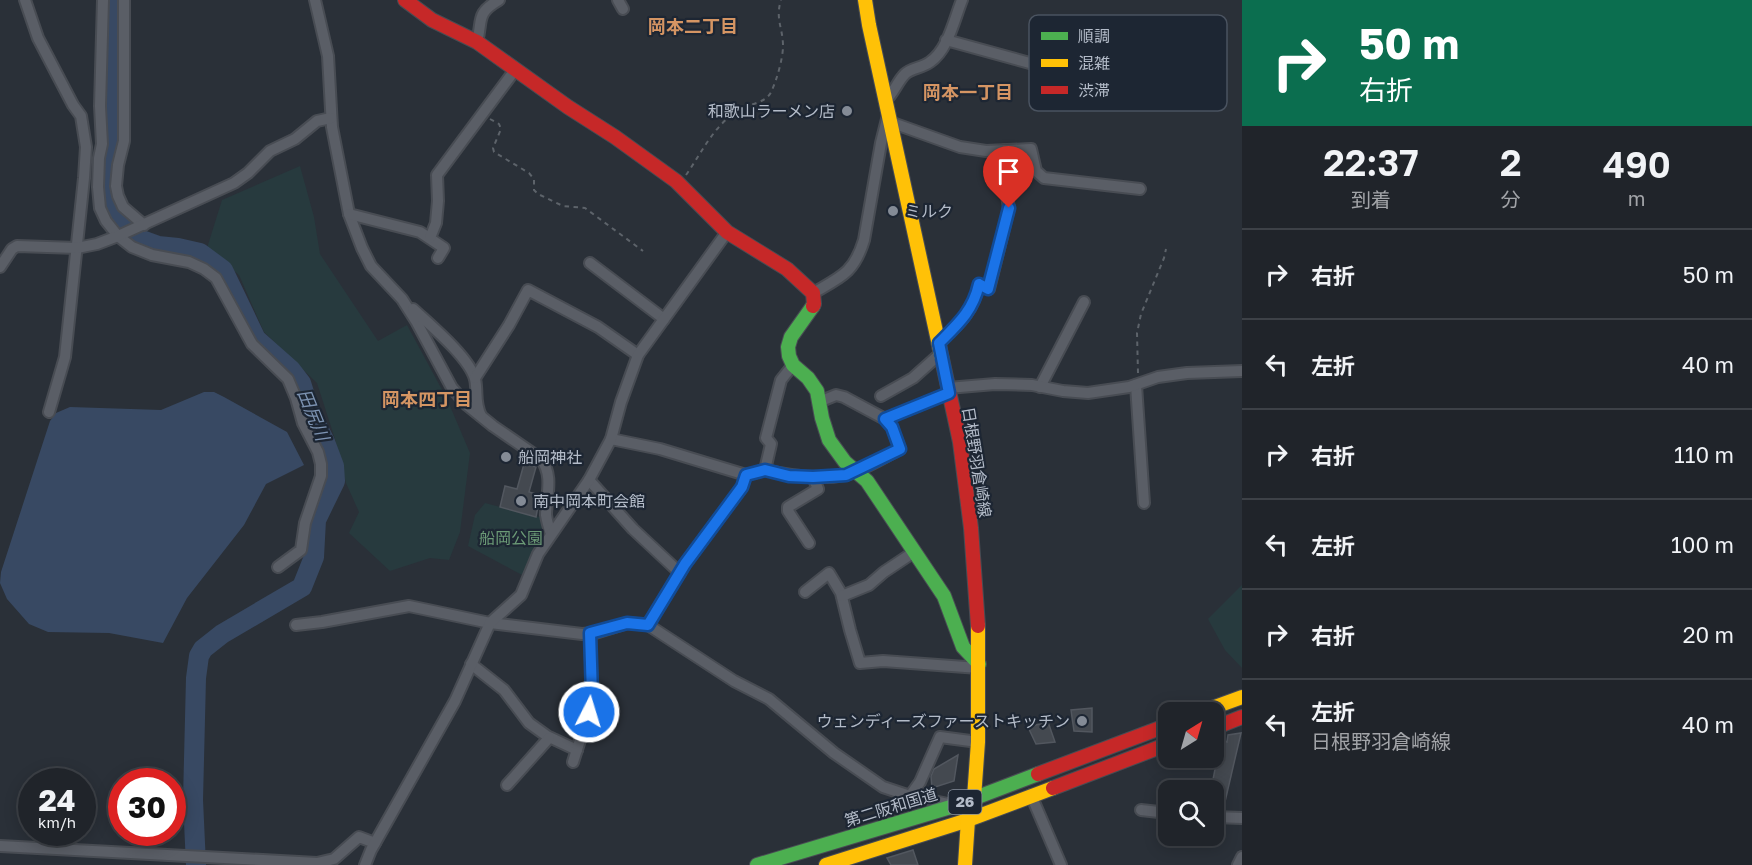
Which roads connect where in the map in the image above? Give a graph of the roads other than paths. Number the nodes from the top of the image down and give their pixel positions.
1 (25, 0) edge
2 (103, 0) edge
3 (124, 0) edge
4 (315, 0) edge
5 (405, 0) edge
6 (499, 0) edge
7 (865, 0) edge
8 (962, 0) edge
9 (946, 40) junction
10 (477, 42) junction
11 (1029, 63) edge
12 (515, 70) junction
13 (885, 101) junction
14 (331, 118) junction
15 (889, 118) junction
16 (1005, 150) junction
17 (1140, 189) dead end
18 (349, 214) junction
19 (144, 225) junction
20 (727, 232) junction
21 (118, 236) junction
22 (430, 238) junction
23 (77, 248) junction
24 (438, 258) dead end
25 (590, 263) dead end
26 (0, 267) edge
27 (813, 293) junction
28 (402, 299) junction
29 (1084, 302) dead end
30 (664, 319) junction
31 (940, 348) junction
32 (638, 355) junction
33 (793, 365) junction
34 (1242, 371) edge
35 (474, 378) junction
36 (1137, 385) junction
37 (1040, 387) junction
38 (949, 390) junction
39 (880, 396) dead end
40 (819, 402) junction
41 (49, 412) dead end
42 (481, 417) junction
43 (885, 419) junction
44 (611, 439) junction
45 (765, 470) junction
46 (855, 471) junction
47 (746, 475) junction
48 (813, 477) junction
49 (589, 480) junction
50 (1144, 503) dead end
51 (551, 534) junction
52 (809, 543) dead end
53 (914, 552) junction
54 (278, 567) dead end
55 (680, 573) junction
56 (805, 592) dead end
57 (842, 596) junction
58 (490, 623) junction
59 (296, 625) dead end
60 (648, 625) junction
61 (590, 633) junction
62 (471, 664) junction
63 (979, 666) junction
64 (1242, 697) edge
65 (1224, 704) edge
66 (1242, 717) edge
67 (1224, 724) edge
68 (1158, 729) edge
69 (549, 738) junction
70 (978, 742) junction
71 (1158, 748) edge
72 (577, 750) junction
73 (573, 762) dead end
74 (507, 785) dead end
75 (1031, 795) junction
76 (910, 796) junction
77 (974, 798) junction
78 (954, 806) junction
79 (1141, 810) dead end
80 (1158, 812) edge
81 (1224, 817) edge
82 (1242, 818) edge
83 (968, 820) junction
84 (375, 843) junction
85 (0, 846) edge
86 (1242, 857) edge
87 (365, 865) edge
88 (757, 865) edge
89 (826, 865) edge
90 (965, 865) edge
91 (1061, 865) edge
92 (1238, 865) edge

1 - 23 street
2 - 21 street
3 - 19 street
4 - 14 street
5 - 10 main road
6 - 10 street
7 - 13 main road, 日根野羽倉崎線
8 - 9 street
9 - 11 street
9 - 13 street
10 - 12 main road
12 - 20 main road
12 - 22 street
13 - 15 main road, 日根野羽倉崎線
14 - 18 street
14 - 19 street
15 - 16 street
15 - 27 street
15 - 31 main road, 日根野羽倉崎線
16 - 17 street
16 - 31 street
18 - 22 street
18 - 28 street
19 - 21 street
20 - 27 main road
20 - 30 street
21 - 23 street
21 - 54 street
22 - 24 street
23 - 26 street
23 - 41 street
25 - 30 street
27 - 33 main road
28 - 35 street
28 - 42 street
29 - 37 street
30 - 32 street
31 - 38 main road, 日根野羽倉崎線
31 - 39 street
32 - 35 street
32 - 44 street
33 - 40 main road
33 - 45 street
34 - 36 street
35 - 42 street
36 - 37 street
36 - 50 street
37 - 38 street
38 - 43 street
38 - 63 main road, 日根野羽倉崎線
40 - 43 street
40 - 46 main road
42 - 51 street
43 - 46 street
44 - 47 street
44 - 49 street
45 - 47 street
45 - 48 street
46 - 48 street
46 - 53 main road
47 - 55 street
48 - 52 street
49 - 51 street
49 - 55 street
51 - 58 street
53 - 57 street
53 - 63 main road
55 - 60 street
56 - 57 street
57 - 63 street
58 - 59 street
58 - 61 street
58 - 62 street
60 - 61 street
60 - 76 street
61 - 72 street
62 - 69 street
62 - 84 street
63 - 70 main road, 日根野羽倉崎線
64 - 65 main road
66 - 67 main road
68 - 77 main road, 第二阪和国道 / 26
69 - 72 street
69 - 74 street
70 - 76 street
70 - 77 main road, 日根野羽倉崎線
71 - 75 main road, 26
72 - 73 street
75 - 83 main road, 26
75 - 91 street
76 - 78 street
77 - 78 main road, 第二阪和国道 / 26
77 - 83 main road, 日根野羽倉崎線
78 - 88 main road, 第二阪和国道 / 26
79 - 80 street
81 - 82 street
83 - 89 main road, 26
83 - 90 main road, 日根野羽倉崎線
84 - 85 street
84 - 87 street
86 - 92 street

